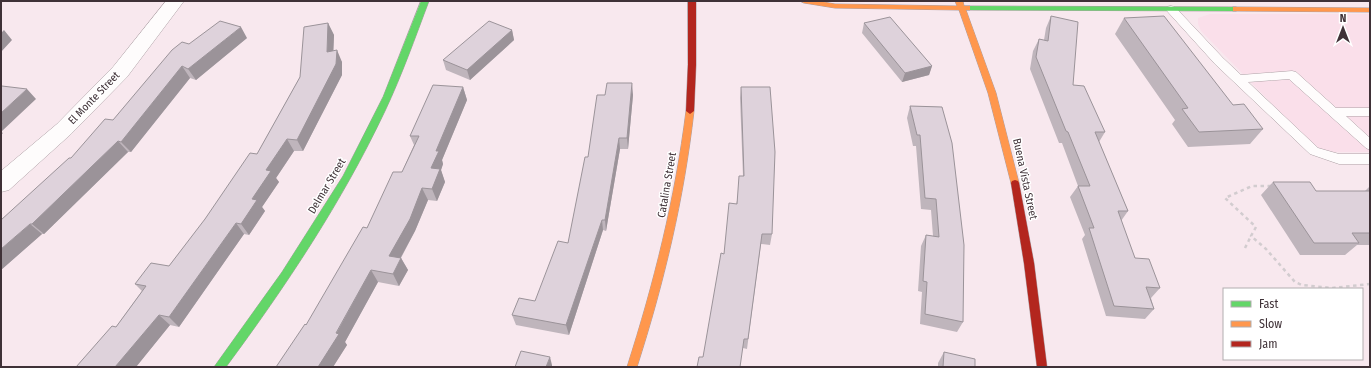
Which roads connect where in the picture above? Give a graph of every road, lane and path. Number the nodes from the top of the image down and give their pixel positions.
1 (175, 1) edge
2 (425, 1) edge
3 (692, 1) edge
4 (804, 1) edge
5 (960, 5) edge
6 (1154, 5) edge
7 (1171, 9) junction
8 (1370, 10) edge
9 (1238, 79) junction
10 (1333, 112) junction
11 (1370, 112) edge
12 (1370, 145) edge
13 (1370, 159) edge
14 (1, 184) edge
15 (1276, 186) edge
16 (1251, 236) junction
17 (1245, 248) dead end
18 (1370, 284) edge
19 (219, 367) edge
20 (632, 367) edge
21 (1042, 367) edge

1 - 14 street, El Monte Street
2 - 19 street, Delmar Street
3 - 20 street, Catalina Street
4 - 5 street
5 - 6 street
5 - 21 street, Buena Vista Street
6 - 7 street
7 - 8 street
7 - 9 lane
9 - 10 lane
9 - 13 lane
10 - 11 lane
10 - 12 lane
15 - 16 path
16 - 17 path
16 - 18 path

